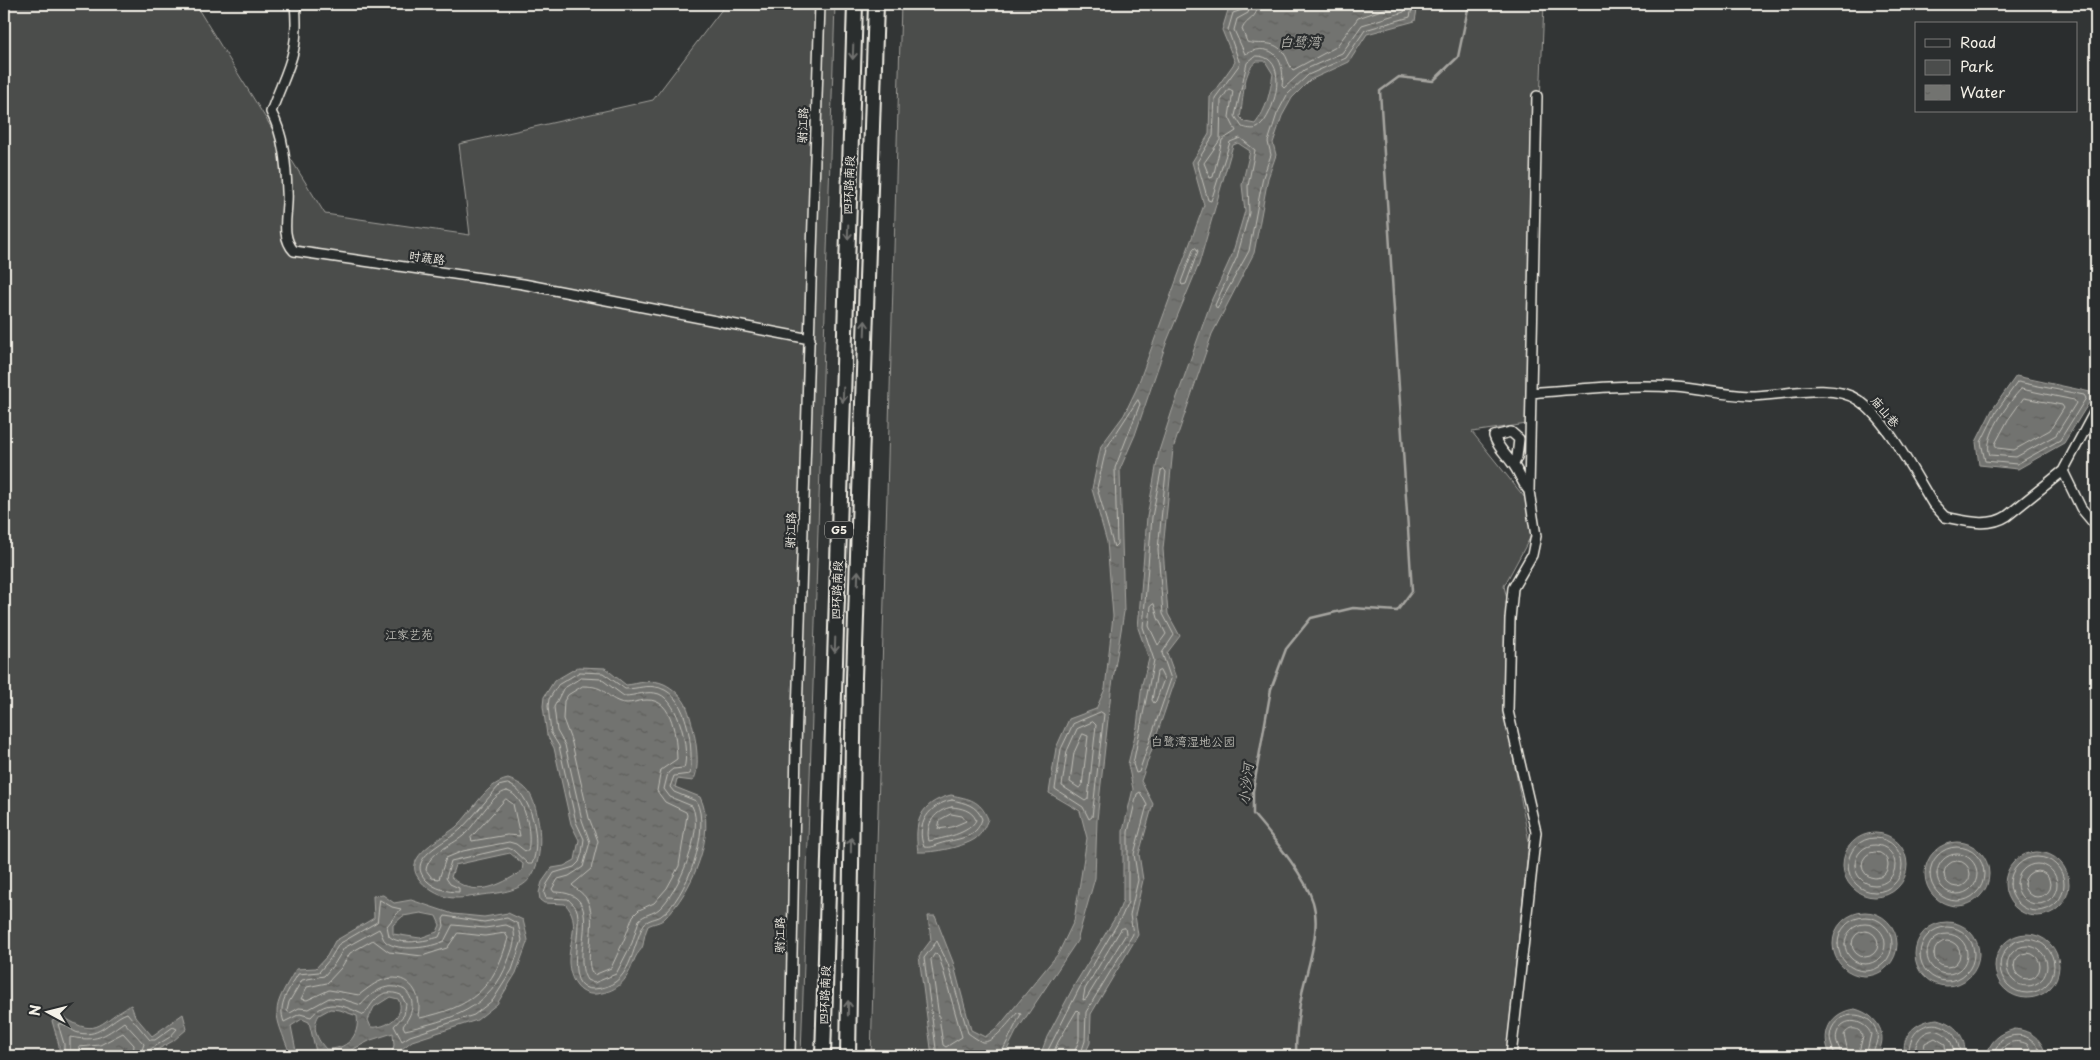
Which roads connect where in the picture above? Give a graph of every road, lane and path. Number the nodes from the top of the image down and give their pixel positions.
1 (295, 4) edge
2 (820, 4) edge
3 (855, 4) edge
4 (876, 4) edge
5 (1537, 96) dead end
6 (810, 339) junction
7 (1531, 393) junction
8 (2096, 409) edge
9 (1514, 464) dead end
10 (2063, 471) junction
11 (1529, 491) junction
12 (2096, 526) edge
13 (790, 1056) edge
14 (823, 1056) edge
15 (848, 1056) edge
16 (1511, 1056) edge

1 - 6 street, 时蔬路
2 - 6 street, 驸江路
3 -> 14 highway, 四环路南段 / G5
15 -> 4 highway, 四环路南段 / G5
5 - 7 street
6 - 13 street, 驸江路
7 - 10 street, 庙山巷
7 - 11 street
8 - 10 street, 庙山巷
9 - 11 street
10 - 12 street
11 - 16 street

